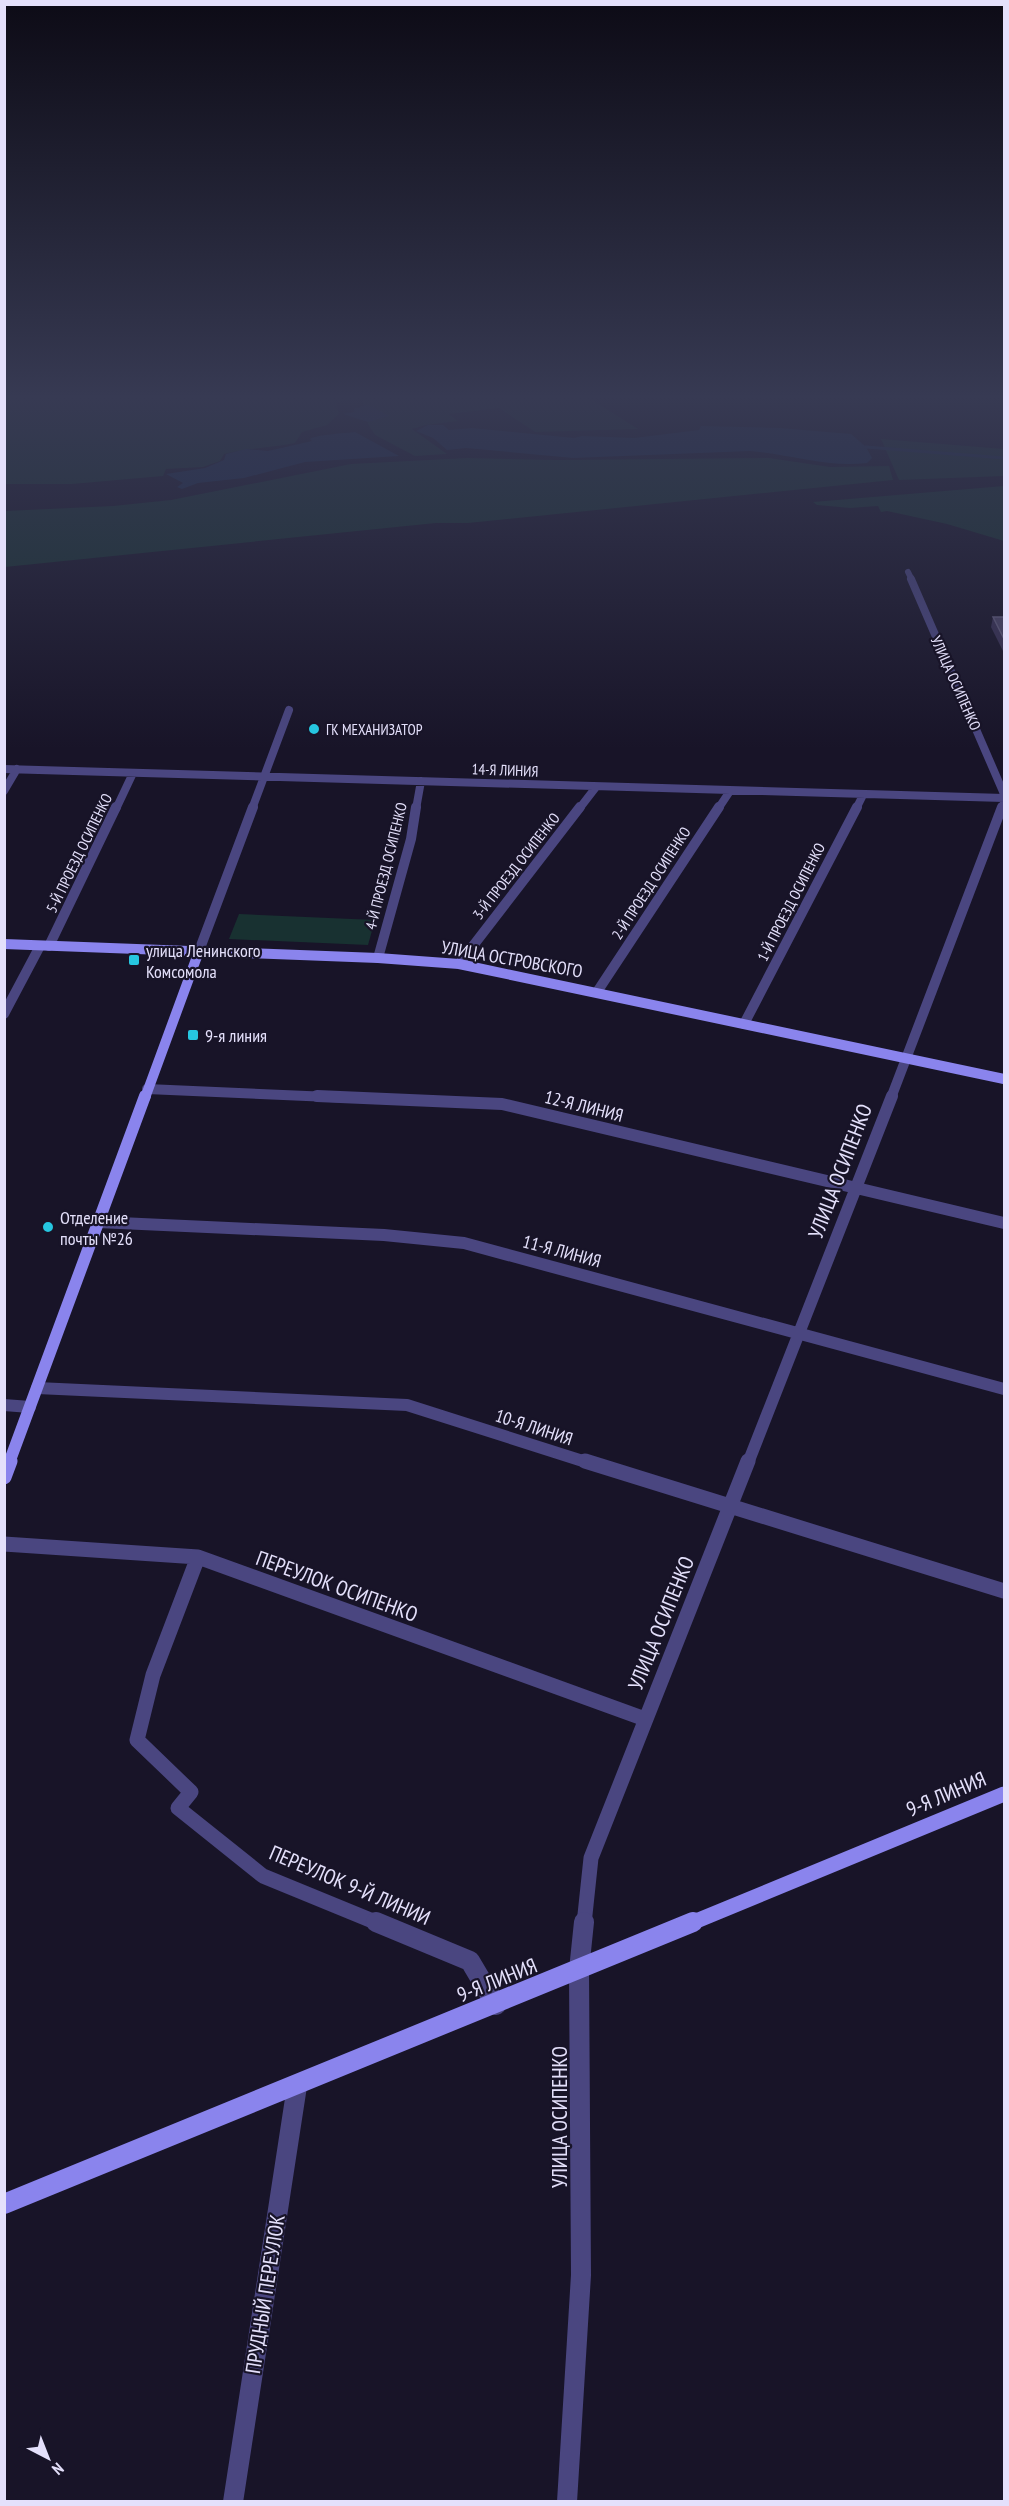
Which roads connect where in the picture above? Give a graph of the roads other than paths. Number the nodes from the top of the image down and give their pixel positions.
1 (908, 572) dead end
2 (289, 710) dead end
3 (4, 769) edge
4 (17, 769) junction
5 (133, 772) junction
6 (263, 778) junction
7 (421, 781) junction
8 (596, 787) junction
9 (4, 791) edge
10 (730, 791) junction
11 (863, 795) junction
12 (1005, 796) edge
13 (1005, 803) edge
14 (4, 944) edge
15 (45, 946) junction
16 (200, 951) junction
17 (378, 958) junction
18 (459, 964) junction
19 (597, 992) junction
20 (4, 1014) edge
21 (744, 1024) junction
22 (904, 1058) junction
23 (1005, 1079) edge
24 (147, 1089) junction
25 (856, 1189) junction
26 (98, 1222) junction
27 (1005, 1223) edge
28 (799, 1334) junction
29 (38, 1388) junction
30 (1005, 1389) edge
31 (4, 1406) edge
32 (30, 1407) junction
33 (4, 1478) edge
34 (729, 1507) junction
35 (4, 1544) edge
36 (198, 1557) junction
37 (1005, 1591) edge
38 (645, 1719) junction
39 (1005, 1794) edge
40 (579, 1970) junction
41 (496, 2005) junction
42 (297, 2086) junction
43 (4, 2204) edge
44 (233, 2502) edge
45 (567, 2502) edge

1 - 12 street, УЛИЦА ОСИПЕНКО
2 - 6 street
3 - 4 street, 14-Я ЛИНИЯ
4 - 5 street, 14-Я ЛИНИЯ
4 - 9 street
5 - 6 street, 14-Я ЛИНИЯ
5 - 15 street, 5-Й ПРОЕЗД ОСИПЕНКО
6 - 7 street, 14-Я ЛИНИЯ
6 - 16 street
7 - 8 street, 14-Я ЛИНИЯ
7 - 17 street, 4-Й ПРОЕЗД ОСИПЕНКО
8 - 10 street, 14-Я ЛИНИЯ
8 - 18 street, 3-Й ПРОЕЗД ОСИПЕНКО
10 - 11 street, 14-Я ЛИНИЯ
10 - 19 street, 2-Й ПРОЕЗД ОСИПЕНКО
11 - 12 street, 14-Я ЛИНИЯ
11 - 21 street, 1-Й ПРОЕЗД ОСИПЕНКО
13 - 22 street, УЛИЦА ОСИПЕНКО
14 - 15 street, УЛИЦА ОСТРОВСКОГО
15 - 16 street, УЛИЦА ОСТРОВСКОГО
15 - 20 street, 5-Й ПРОЕЗД ОСИПЕНКО
16 - 17 street, УЛИЦА ОСТРОВСКОГО
16 - 24 street
17 - 18 street, УЛИЦА ОСТРОВСКОГО
18 - 19 street, УЛИЦА ОСТРОВСКОГО
19 - 21 street, УЛИЦА ОСТРОВСКОГО
21 - 22 street, УЛИЦА ОСТРОВСКОГО
22 - 23 street, УЛИЦА ОСТРОВСКОГО
22 - 25 street, УЛИЦА ОСИПЕНКО
24 - 25 street, 12-Я ЛИНИЯ
24 - 26 street
25 - 27 street, 12-Я ЛИНИЯ
25 - 28 street, УЛИЦА ОСИПЕНКО
26 - 28 street, 11-Я ЛИНИЯ
26 - 29 street
28 - 30 street, 11-Я ЛИНИЯ
28 - 34 street, УЛИЦА ОСИПЕНКО
29 - 32 street
29 - 34 street, 10-Я ЛИНИЯ
31 - 32 street
32 - 33 street
34 - 37 street, 10-Я ЛИНИЯ
34 - 38 street, УЛИЦА ОСИПЕНКО
35 - 36 street, ПЕРЕУЛОК ОСИПЕНКО
36 - 38 street, ПЕРЕУЛОК ОСИПЕНКО
36 - 41 street, ПЕРЕУЛОК 9-Й ЛИНИИ
38 - 40 street, УЛИЦА ОСИПЕНКО
39 - 40 street, 9-Я ЛИНИЯ
40 - 41 street, 9-Я ЛИНИЯ
40 - 45 street, УЛИЦА ОСИПЕНКО
41 - 42 street, 9-Я ЛИНИЯ
42 - 43 street, 9-Я ЛИНИЯ
42 - 44 street, ПРУДНЫЙ ПЕРЕУЛОК

